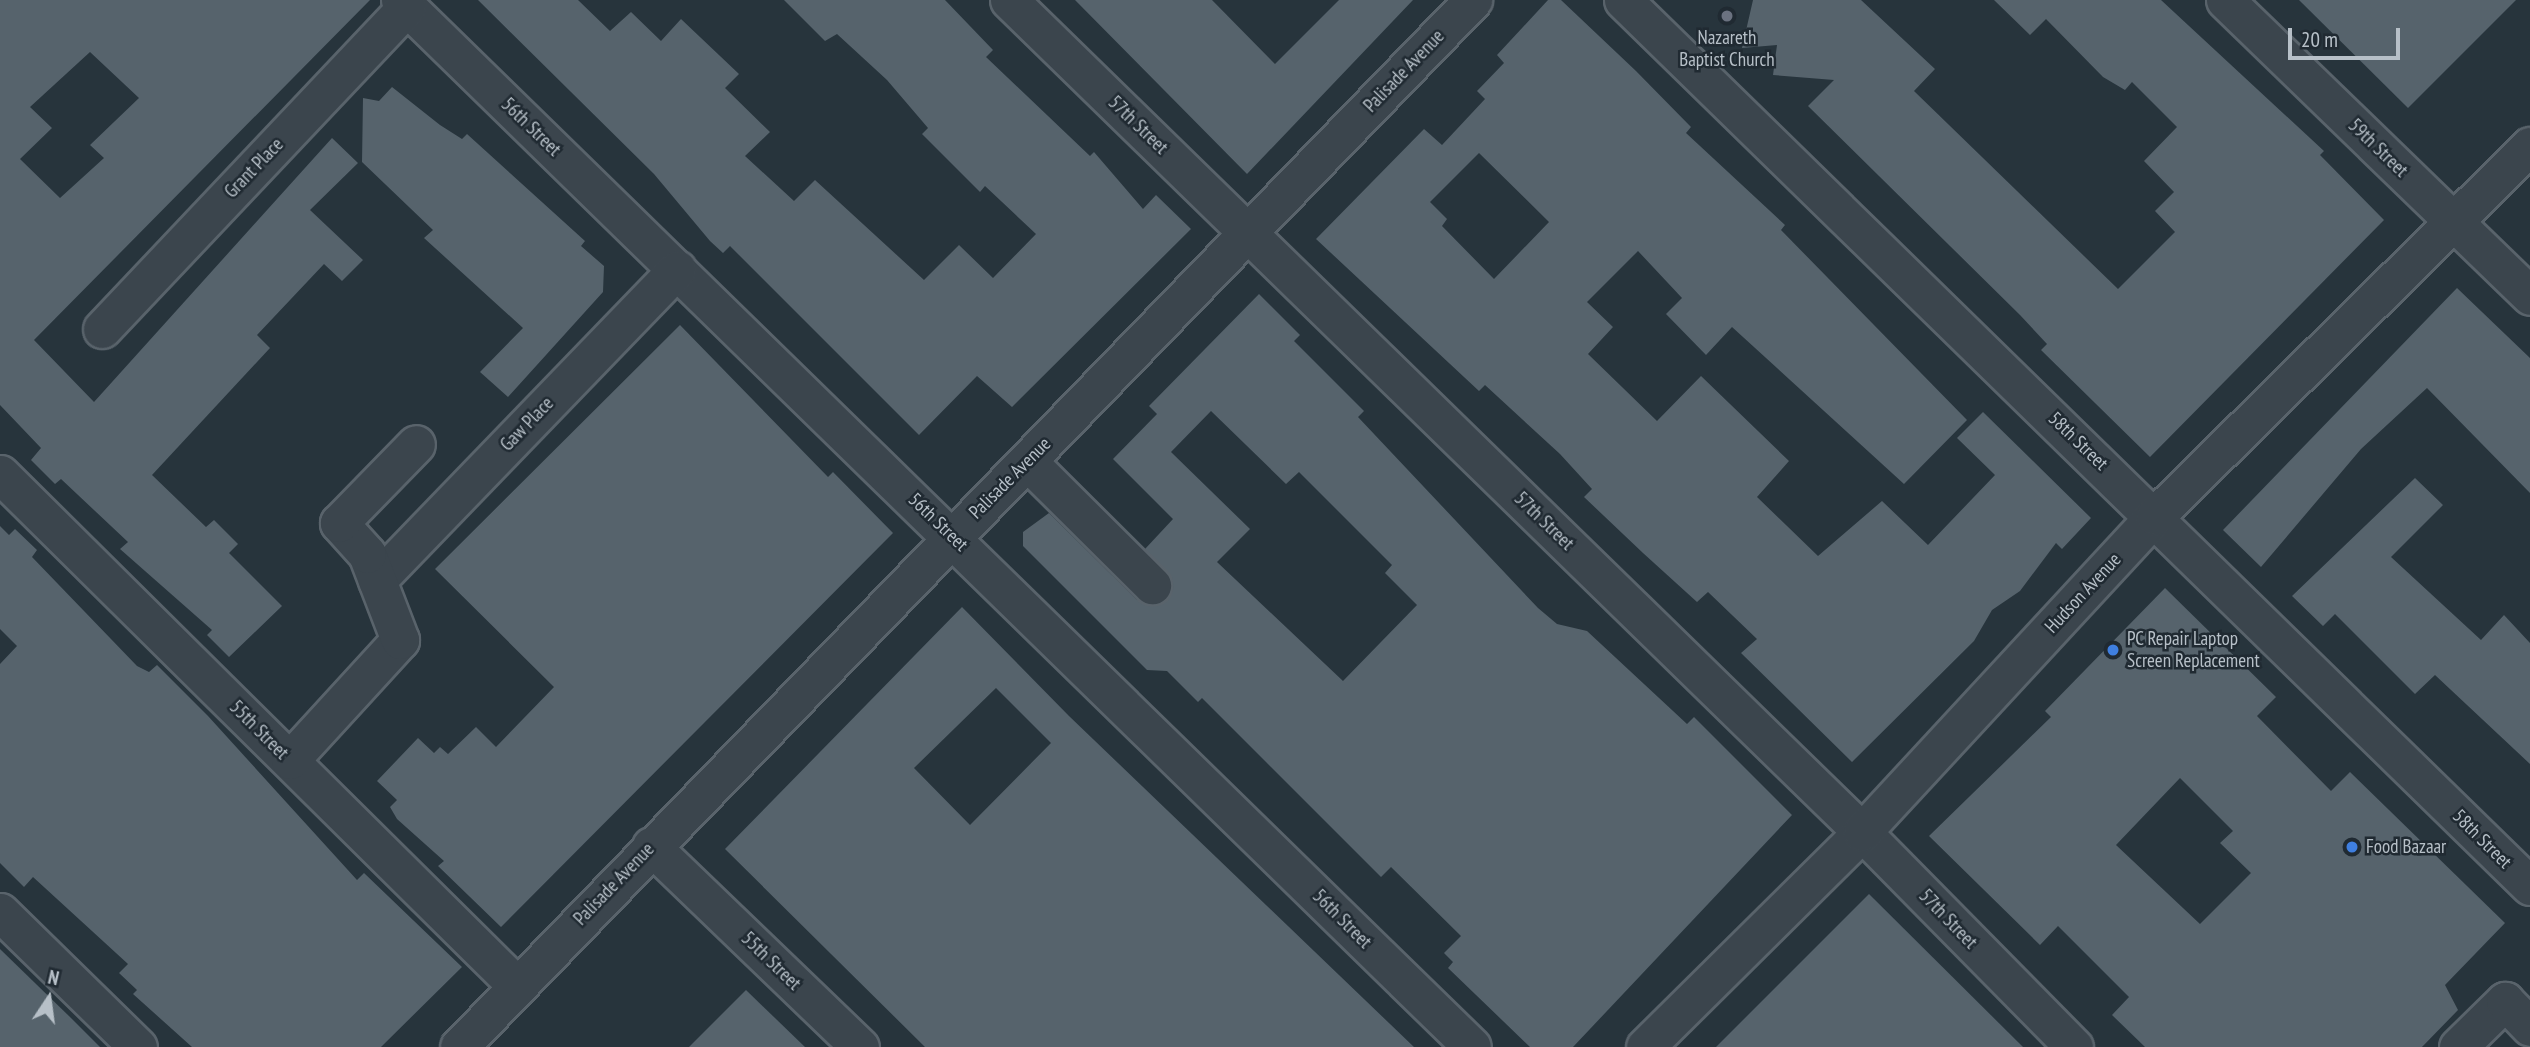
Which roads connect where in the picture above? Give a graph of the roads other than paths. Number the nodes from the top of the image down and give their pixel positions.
1 (1009, 0) edge
2 (1473, 0) edge
3 (1623, 0) edge
4 (2225, 0) edge
5 (404, 4) edge
6 (2530, 146) edge
7 (2455, 222) junction
8 (1248, 232) junction
9 (677, 269) junction
10 (2530, 296) edge
11 (102, 329) dead end
12 (416, 444) dead end
13 (1028, 462) junction
14 (0, 474) edge
15 (2155, 516) junction
16 (952, 536) junction
17 (377, 580) junction
18 (1152, 585) dead end
19 (290, 760) junction
20 (1862, 832) junction
21 (651, 846) junction
22 (2530, 886) edge
23 (0, 912) edge
24 (517, 986) junction
25 (2530, 1027) edge
26 (138, 1047) edge
27 (459, 1047) edge
28 (860, 1047) edge
29 (1472, 1047) edge
30 (1644, 1047) edge
31 (2074, 1047) edge
32 (2458, 1047) edge

1 - 8 street, 57th Street
2 - 8 street, Palisade Avenue
3 - 15 street, 58th Street
4 - 7 street, 59th Street
5 - 9 street, 56th Street
5 - 11 street, Grant Place
6 - 7 street, Hudson Avenue
7 - 10 street, 59th Street
7 - 15 street, Hudson Avenue
8 - 13 street, Palisade Avenue
8 - 20 street, 57th Street
9 - 16 street, 56th Street
9 - 17 street, Gaw Place
12 - 17 street
13 - 16 street, Palisade Avenue
13 - 18 street
14 - 19 street, 55th Street
15 - 20 street, Hudson Avenue
15 - 22 street, 58th Street
16 - 21 street, Palisade Avenue
16 - 29 street, 56th Street
17 - 19 street
19 - 24 street, 55th Street
20 - 30 street, Hudson Avenue
20 - 31 street, 57th Street
21 - 24 street, Palisade Avenue
21 - 28 street, 55th Street
23 - 26 street
24 - 27 street, Palisade Avenue
25 - 32 street

